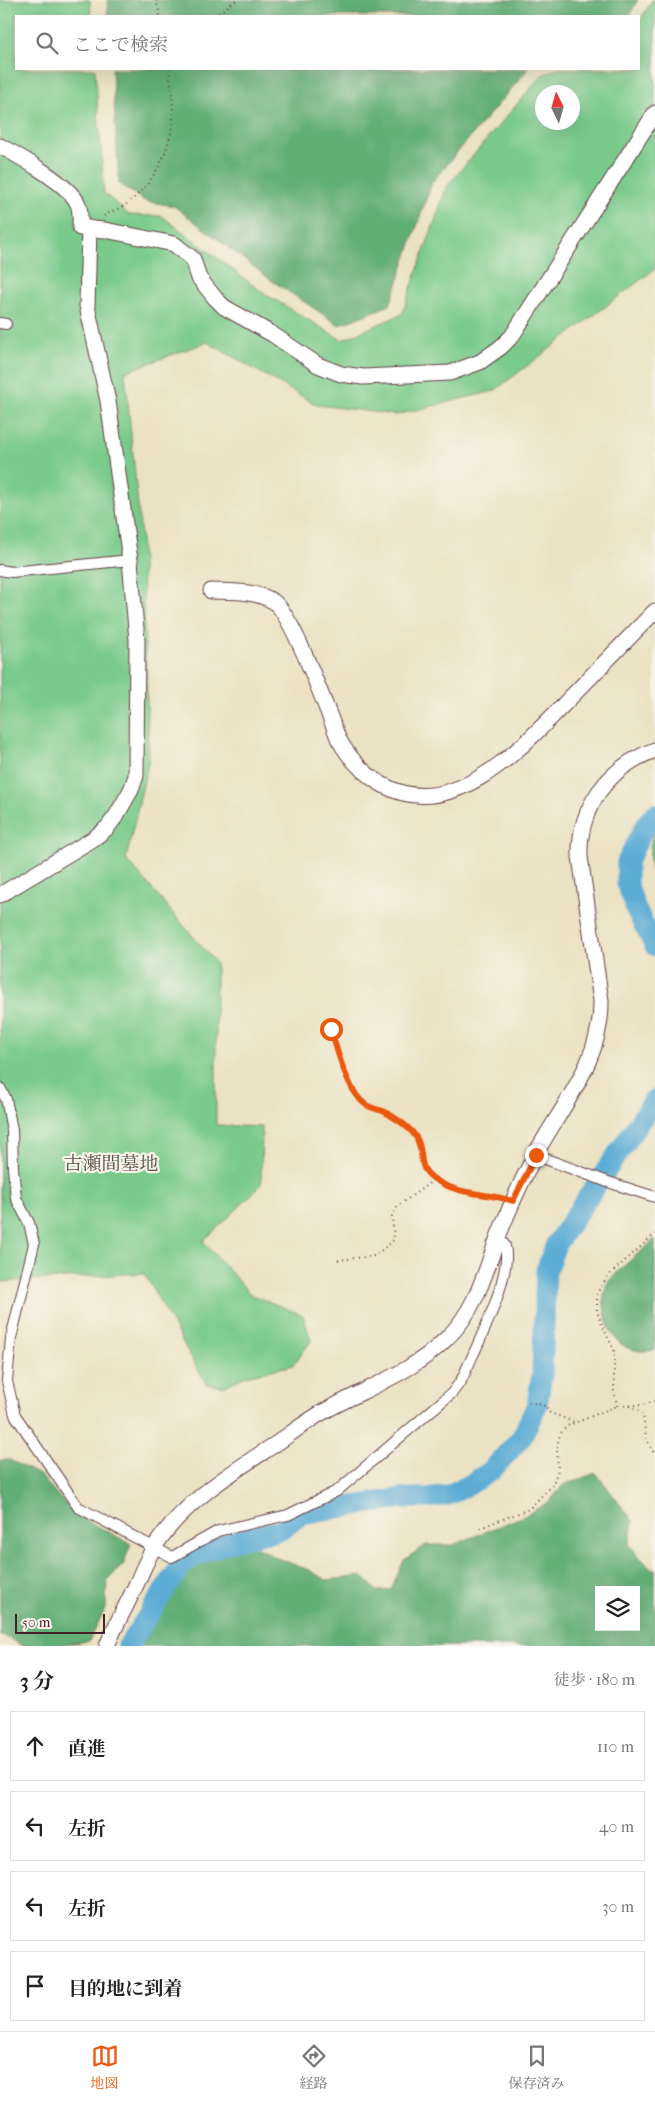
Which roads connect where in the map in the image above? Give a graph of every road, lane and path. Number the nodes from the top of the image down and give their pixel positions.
1 (156, 0) edge
2 (236, 0) edge
3 (160, 15) edge
4 (216, 15) edge
5 (169, 70) edge
6 (655, 113) edge
7 (0, 146) edge
8 (103, 216) dead end
9 (89, 228) junction
10 (130, 560) junction
11 (0, 570) edge
12 (211, 591) dead end
13 (655, 611) edge
14 (655, 750) edge
15 (0, 895) edge
16 (331, 1029) dead end
17 (0, 1088) edge
18 (536, 1155) junction
19 (435, 1179) junction
20 (655, 1197) edge
21 (513, 1201) junction
22 (655, 1234) edge
23 (498, 1237) junction
24 (338, 1260) dead end
25 (655, 1401) edge
26 (529, 1402) dead end
27 (616, 1406) junction
28 (628, 1406) junction
29 (575, 1422) junction
30 (655, 1455) edge
31 (480, 1528) dead end
32 (154, 1546) junction
33 (107, 1646) edge

1 - 3 path
2 - 4 path
5 - 8 path
6 - 9 street
7 - 9 street
9 - 10 street
10 - 11 street
10 - 15 street
12 - 13 street
14 - 18 street
16 - 19 path
17 - 32 street
18 - 20 street
18 - 21 street
19 - 21 path
19 - 24 path
21 - 23 street
22 - 27 path
23 - 32 street
23 - 32 street
25 - 28 path
26 - 29 path
27 - 28 path
27 - 29 path
28 - 30 path
29 - 31 path
32 - 33 street

